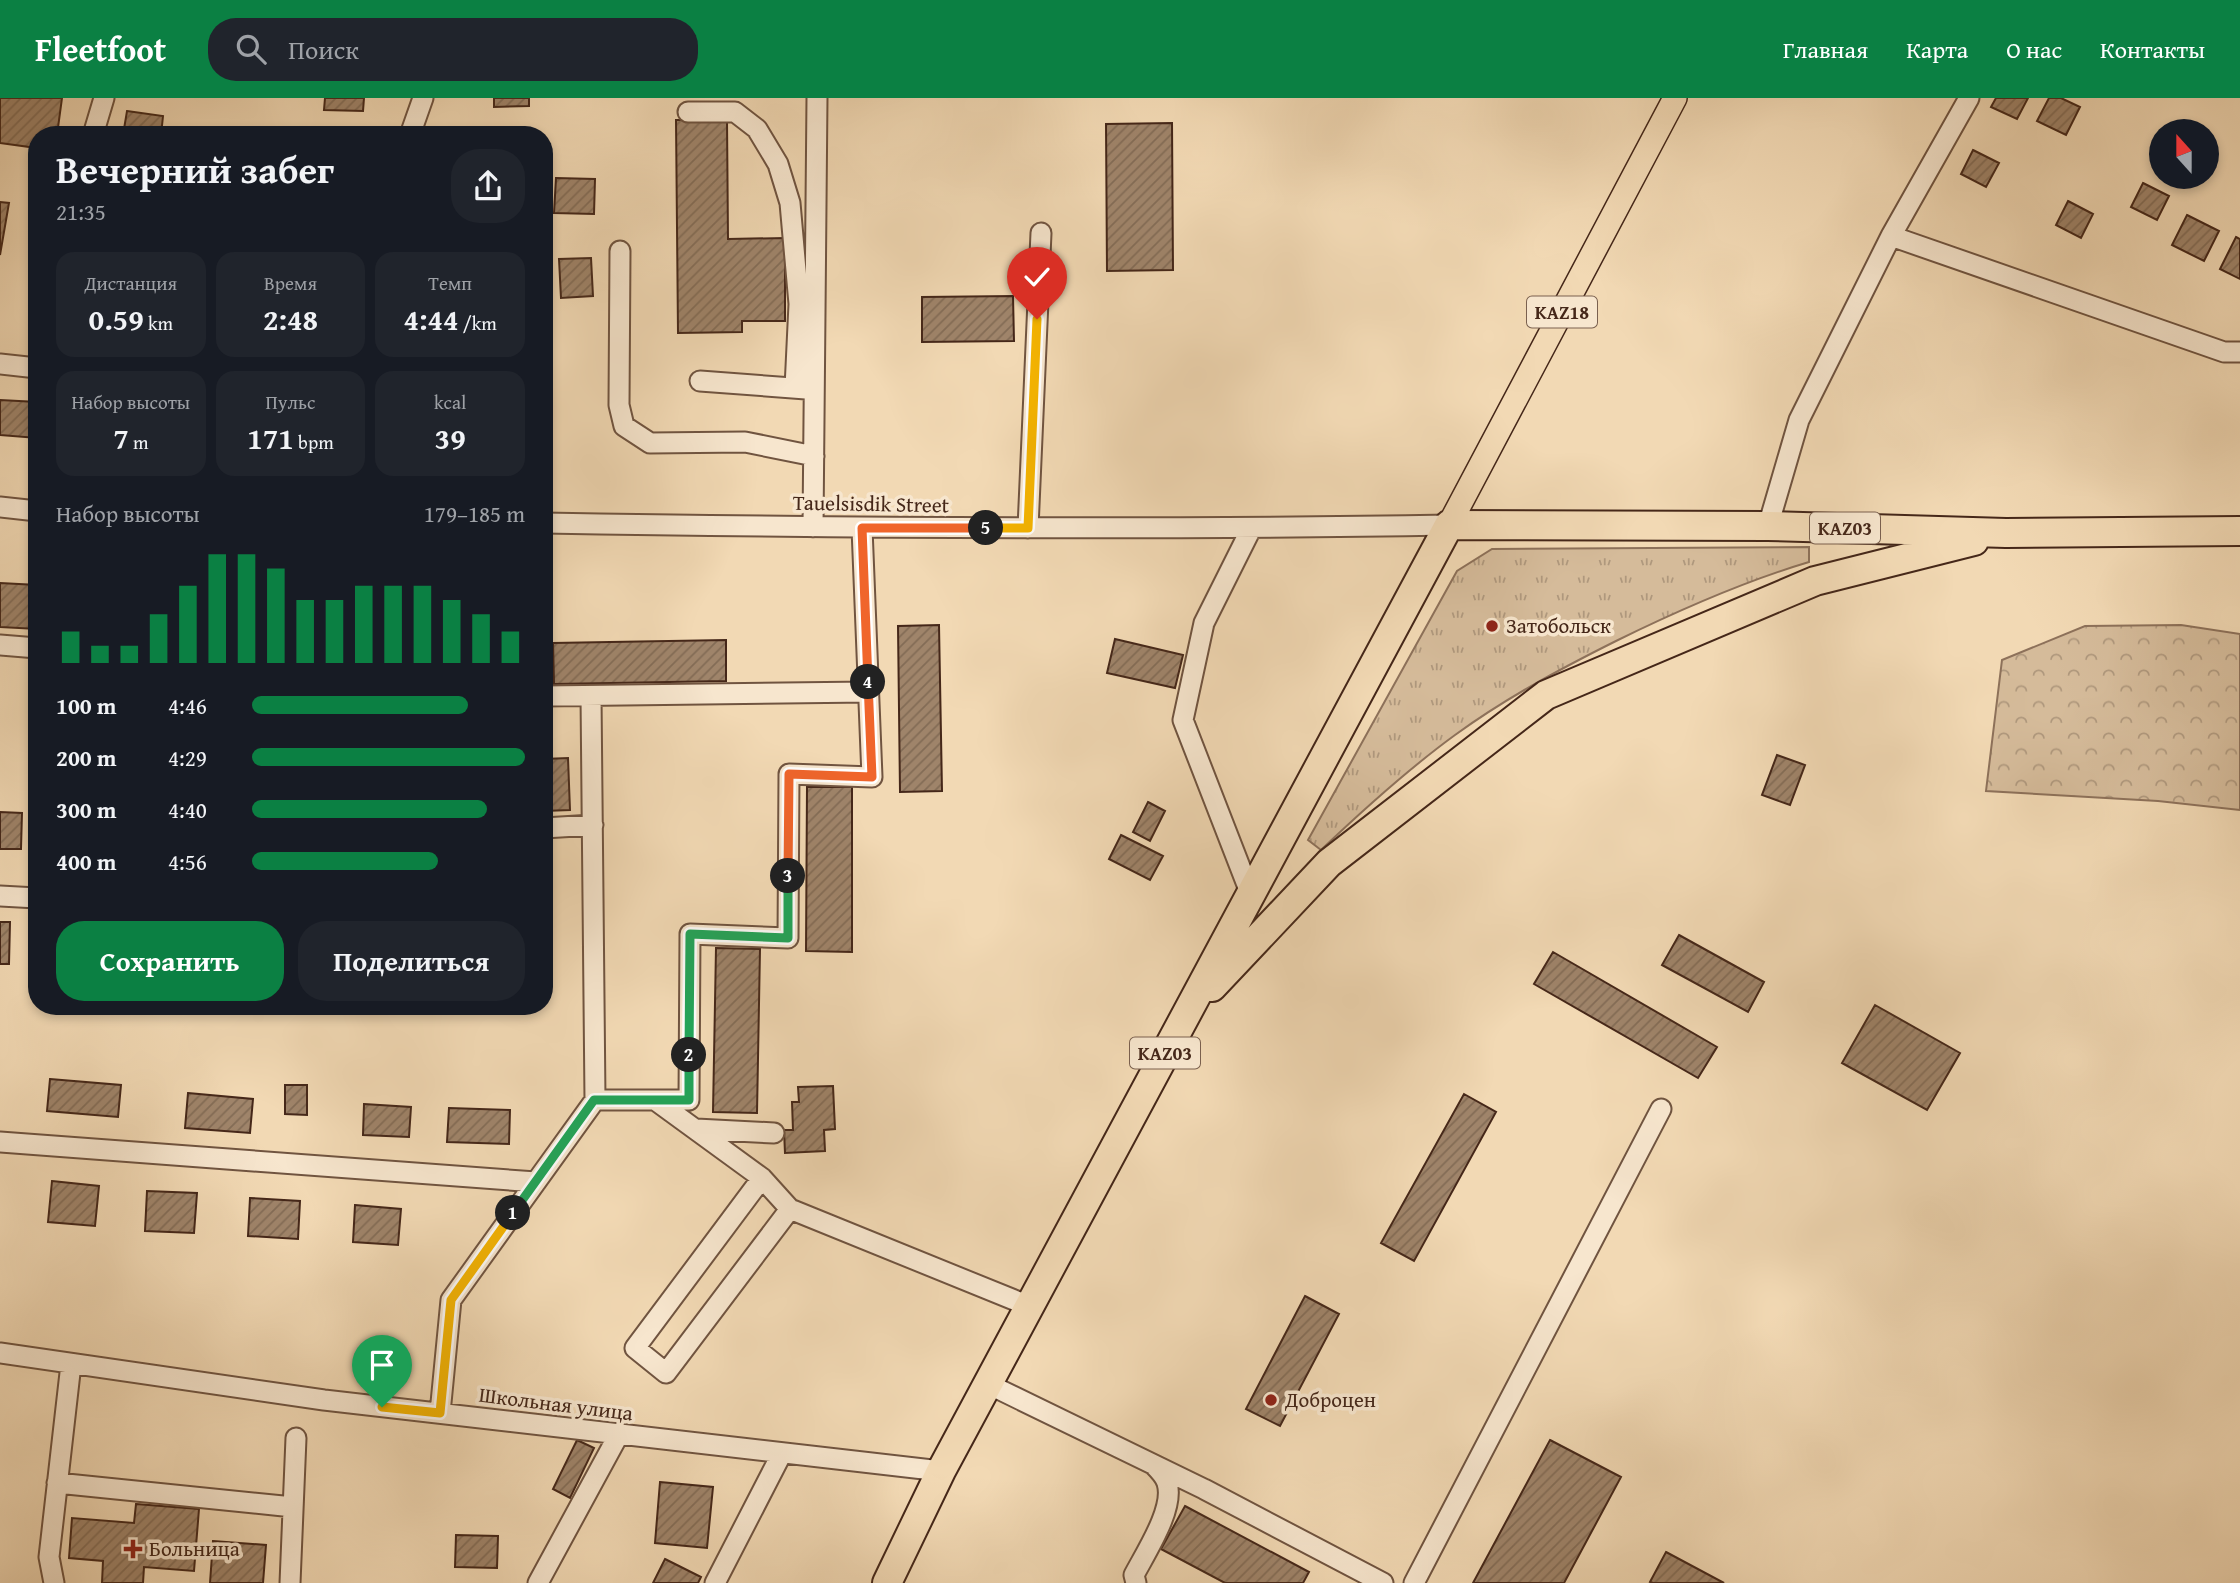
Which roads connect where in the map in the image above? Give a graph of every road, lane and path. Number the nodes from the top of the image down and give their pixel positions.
1 (104, 98) edge
2 (424, 98) edge
3 (817, 98) edge
4 (1675, 98) edge
5 (1969, 98) edge
6 (688, 112) dead end
7 (96, 126) edge
8 (413, 126) edge
9 (1041, 233) dead end
10 (1891, 236) junction
11 (620, 251) dead end
12 (2240, 352) edge
13 (0, 364) edge
14 (28, 367) edge
15 (700, 381) dead end
16 (805, 389) junction
17 (814, 456) junction
18 (0, 508) edge
19 (28, 510) edge
20 (553, 523) edge
21 (1449, 525) junction
22 (1768, 526) junction
23 (813, 527) junction
24 (862, 528) junction
25 (1028, 528) junction
26 (1251, 529) junction
27 (2240, 531) edge
28 (2006, 533) junction
29 (0, 645) edge
30 (28, 647) edge
31 (869, 692) junction
32 (553, 696) edge
33 (592, 696) junction
34 (593, 825) junction
35 (553, 827) edge
36 (1251, 895) junction
37 (0, 897) edge
38 (28, 898) edge
39 (1184, 1017) junction
40 (594, 1100) junction
41 (656, 1100) junction
42 (1661, 1109) dead end
43 (695, 1129) junction
44 (774, 1133) dead end
45 (0, 1142) edge
46 (762, 1178) junction
47 (536, 1182) junction
48 (790, 1209) junction
49 (1029, 1306) junction
50 (0, 1353) edge
51 (71, 1364) junction
52 (988, 1384) junction
53 (440, 1413) junction
54 (619, 1434) junction
55 (296, 1438) dead end
56 (782, 1453) junction
57 (1154, 1464) junction
58 (941, 1471) junction
59 (57, 1483) junction
60 (293, 1507) junction
61 (54, 1583) edge
62 (290, 1583) edge
63 (538, 1583) edge
64 (715, 1583) edge
65 (887, 1583) edge
66 (1136, 1583) edge
67 (1383, 1583) edge
68 (1414, 1583) edge

1 - 7 street
2 - 8 street
3 - 16 street
4 - 21 main road, KAZ18
5 - 10 street
6 - 16 street
9 - 25 street
10 - 12 street
10 - 22 street
11 - 17 street
13 - 14 street
15 - 16 street
16 - 17 street
17 - 23 street
18 - 19 street
20 - 23 street, Tauelsisdik Street
21 - 22 highway, KАZ03
21 - 26 street, Tauelsisdik Street
21 - 36 highway, KАZ03
22 - 28 highway, KАZ03
23 - 24 street, Tauelsisdik Street
24 - 25 street, Tauelsisdik Street
24 - 31 street
25 - 26 street, Tauelsisdik Street
26 - 36 street
27 - 28 highway, KАZ03
28 - 39 highway, KАZ03
29 - 30 street
31 - 33 street
31 - 41 street
32 - 33 street
33 - 34 street
34 - 35 street
34 - 40 street
36 - 39 highway, KАZ03
37 - 38 street
39 - 49 highway, KАZ03
40 - 41 street
40 - 47 street
41 - 43 street
42 - 68 street
43 - 44 street
43 - 46 street
45 - 47 street
46 - 48 street
46 - 48 street
47 - 53 street
48 - 49 street
49 - 52 highway, KАZ03
50 - 51 street, Школьная улица
51 - 53 street, Школьная улица
51 - 59 street
52 - 57 street
52 - 58 highway, KАZ03
53 - 54 street, Школьная улица
54 - 56 street, Школьная улица
54 - 63 street
55 - 60 street
56 - 58 street, Школьная улица
56 - 64 street
57 - 66 street
57 - 67 street
58 - 65 highway, KАZ03
59 - 60 street
59 - 61 street
60 - 62 street

